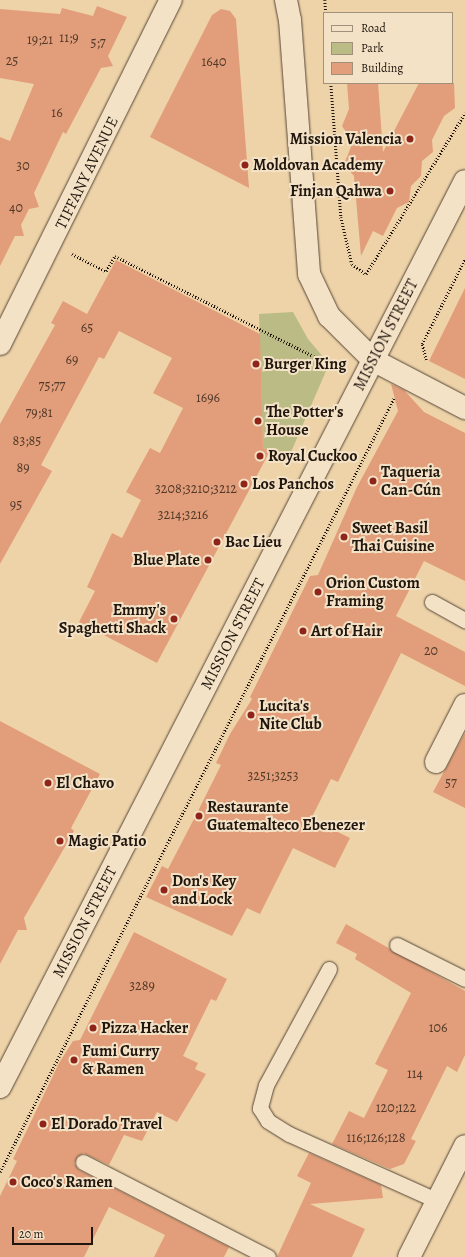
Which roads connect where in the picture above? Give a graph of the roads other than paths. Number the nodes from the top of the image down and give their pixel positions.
1 (171, 0) edge
2 (286, 0) edge
3 (465, 181) edge
4 (0, 344) edge
5 (373, 360) junction
6 (465, 408) edge
7 (432, 602) dead end
8 (465, 620) edge
9 (465, 705) edge
10 (436, 762) dead end
11 (397, 946) dead end
12 (329, 969) dead end
13 (465, 979) edge
14 (8, 1057) edge
15 (0, 1087) edge
16 (465, 1146) edge
17 (83, 1162) dead end
18 (438, 1201) junction
19 (268, 1257) edge
20 (409, 1257) edge

1 - 4 street, TIFFANY AVENUE
2 - 5 street
3 - 5 street, MISSION STREET
5 - 6 street
5 - 14 street, MISSION STREET
7 - 8 lane
9 - 10 street
11 - 13 lane
12 - 18 lane
14 - 15 street, MISSION STREET
16 - 18 street
17 - 19 lane
18 - 20 street

